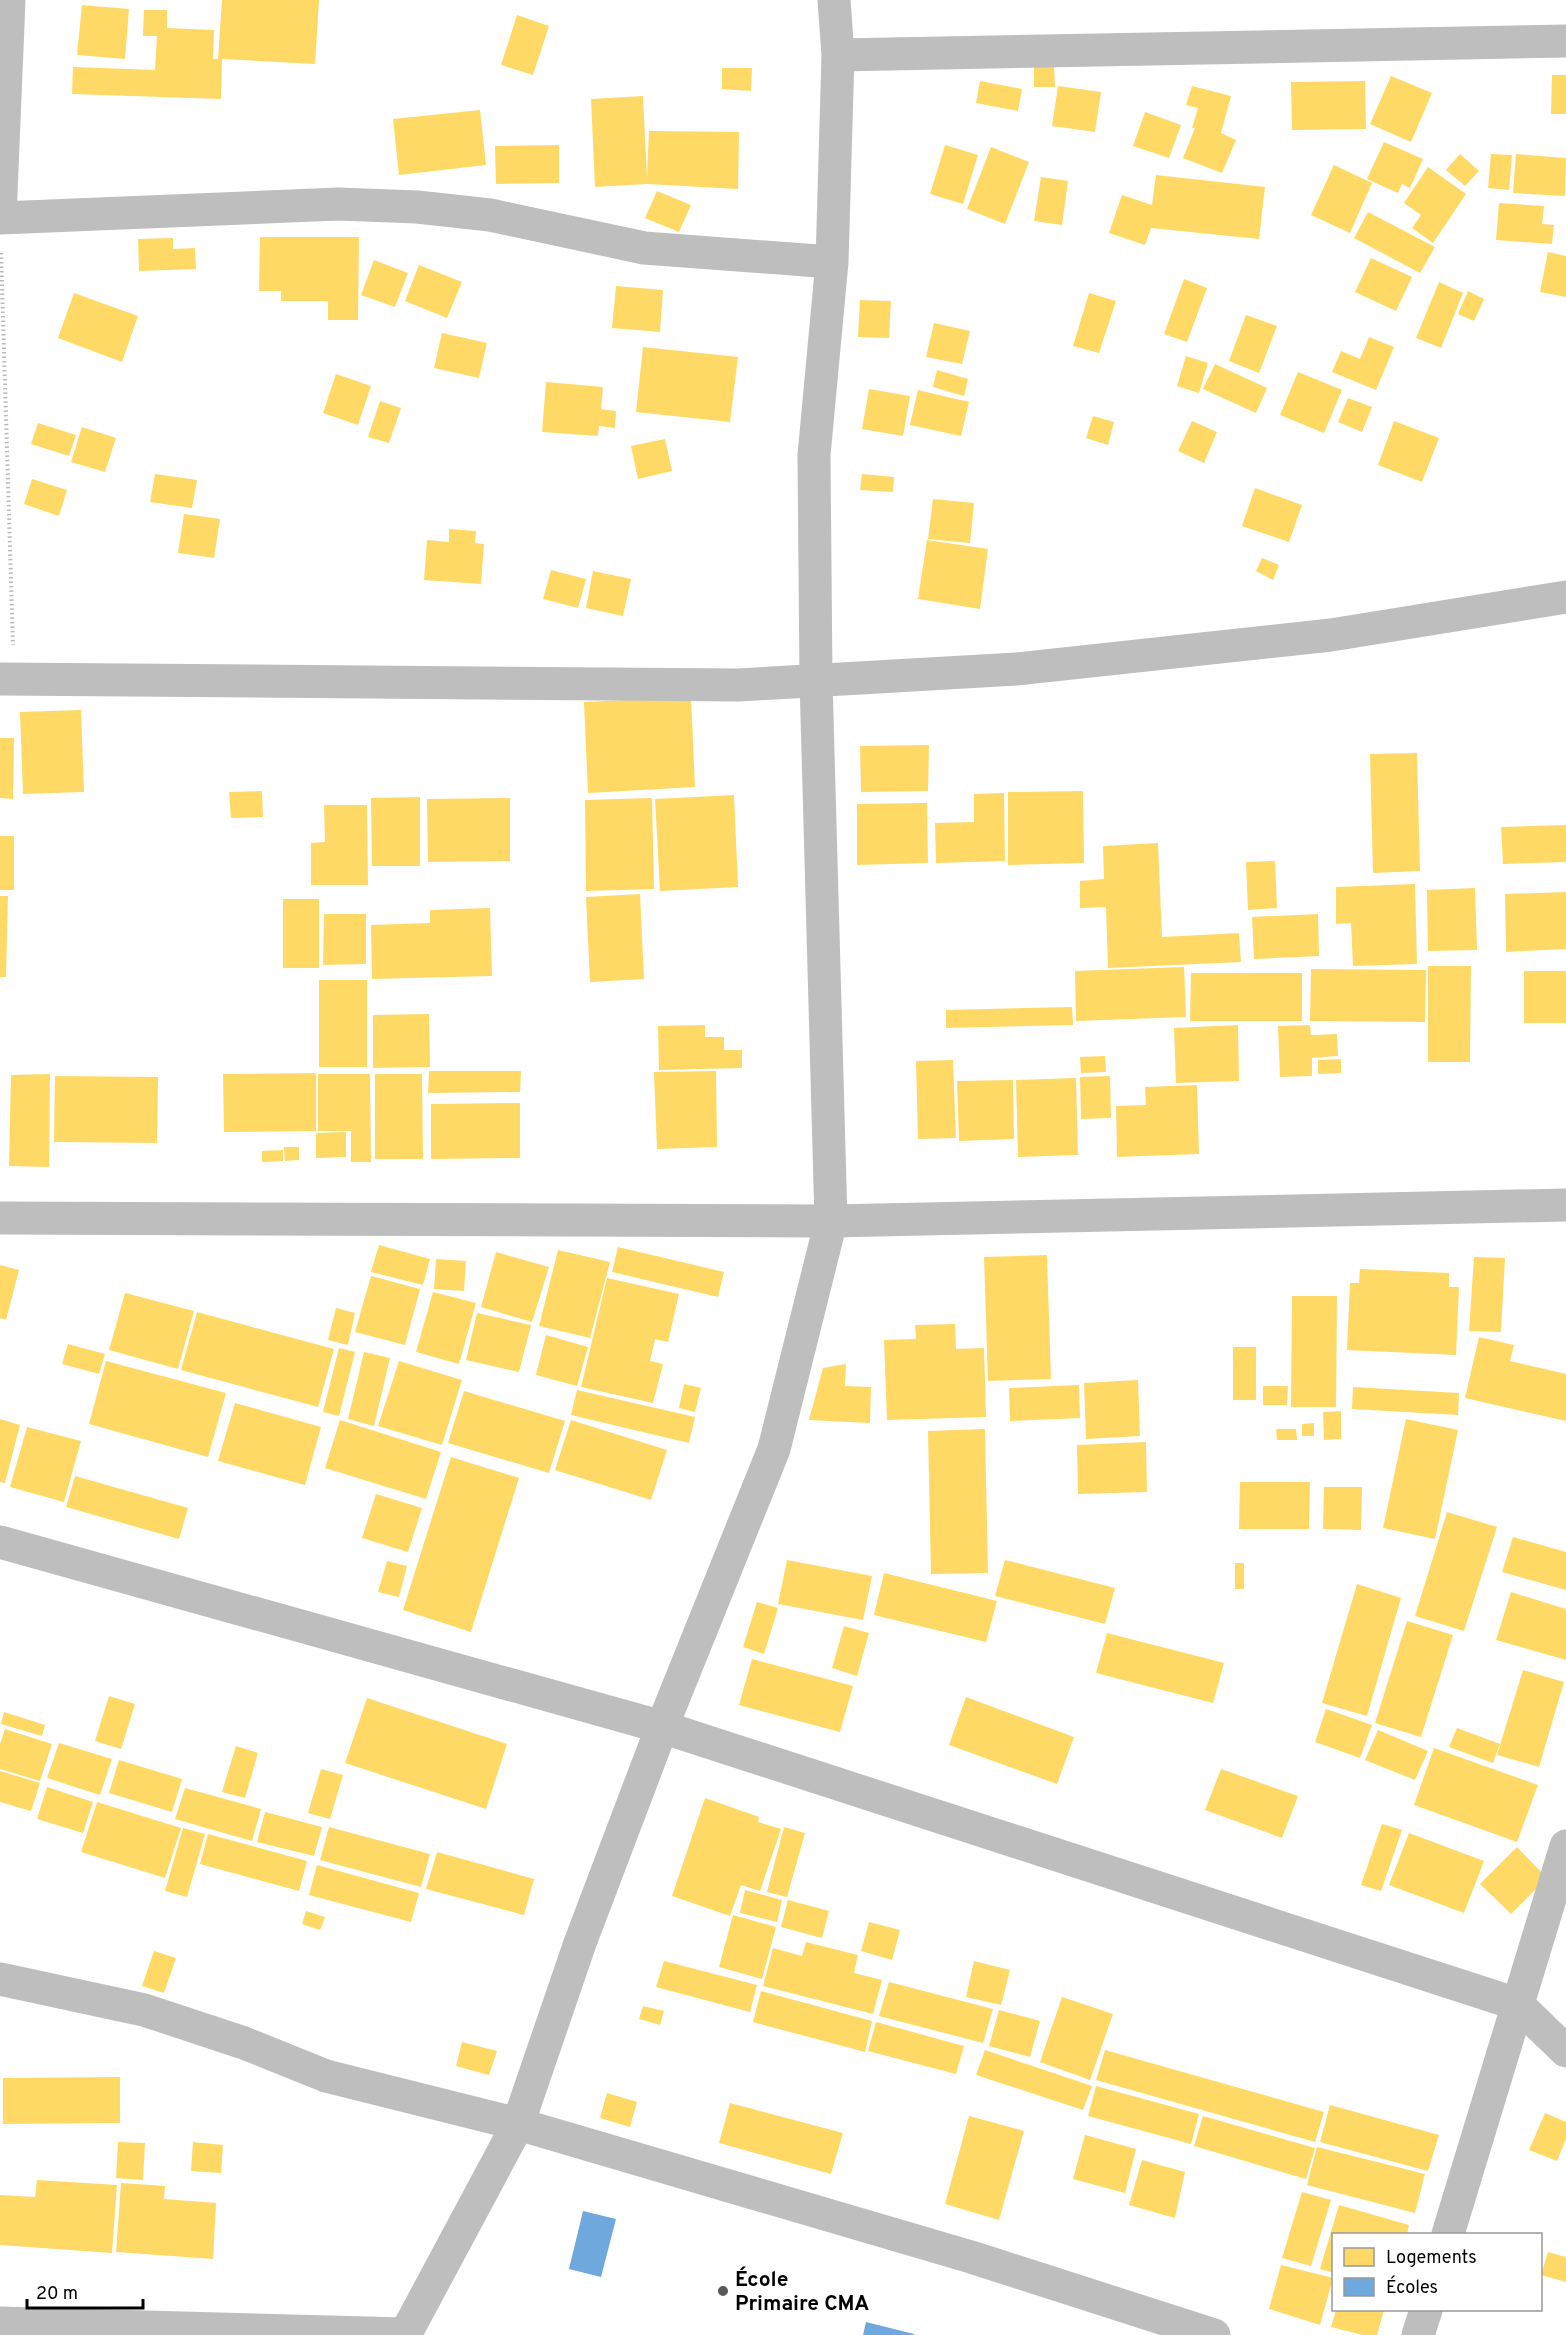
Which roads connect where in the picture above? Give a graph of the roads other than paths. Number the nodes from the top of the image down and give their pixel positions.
1 (9, 0) edge
2 (834, 0) edge
3 (1566, 41) edge
4 (838, 55) junction
5 (2, 124) edge
6 (0, 218) edge
7 (832, 262) junction
8 (1566, 597) edge
9 (7, 679) edge
10 (816, 680) junction
11 (1566, 1205) edge
12 (0, 1218) edge
13 (831, 1221) junction
14 (0, 1542) edge
15 (662, 1727) junction
16 (1566, 1846) edge
17 (0, 1979) edge
18 (1517, 2004) junction
19 (1566, 2051) edge
20 (518, 2124) junction
21 (1449, 2233) edge
22 (1426, 2311) edge
23 (0, 2324) edge
24 (405, 2335) edge
25 (1214, 2335) edge
26 (1418, 2335) edge

1 - 5 street
2 - 4 street
3 - 4 street
4 - 7 street
5 - 6 street
6 - 7 street
7 - 10 street
8 - 10 street
9 - 10 street
10 - 13 street
11 - 13 street
12 - 13 street
13 - 15 street
14 - 15 street
15 - 18 street
15 - 20 street
16 - 18 street
17 - 20 street
18 - 19 street
18 - 21 street
20 - 24 street
20 - 25 street
22 - 26 street
23 - 24 street

